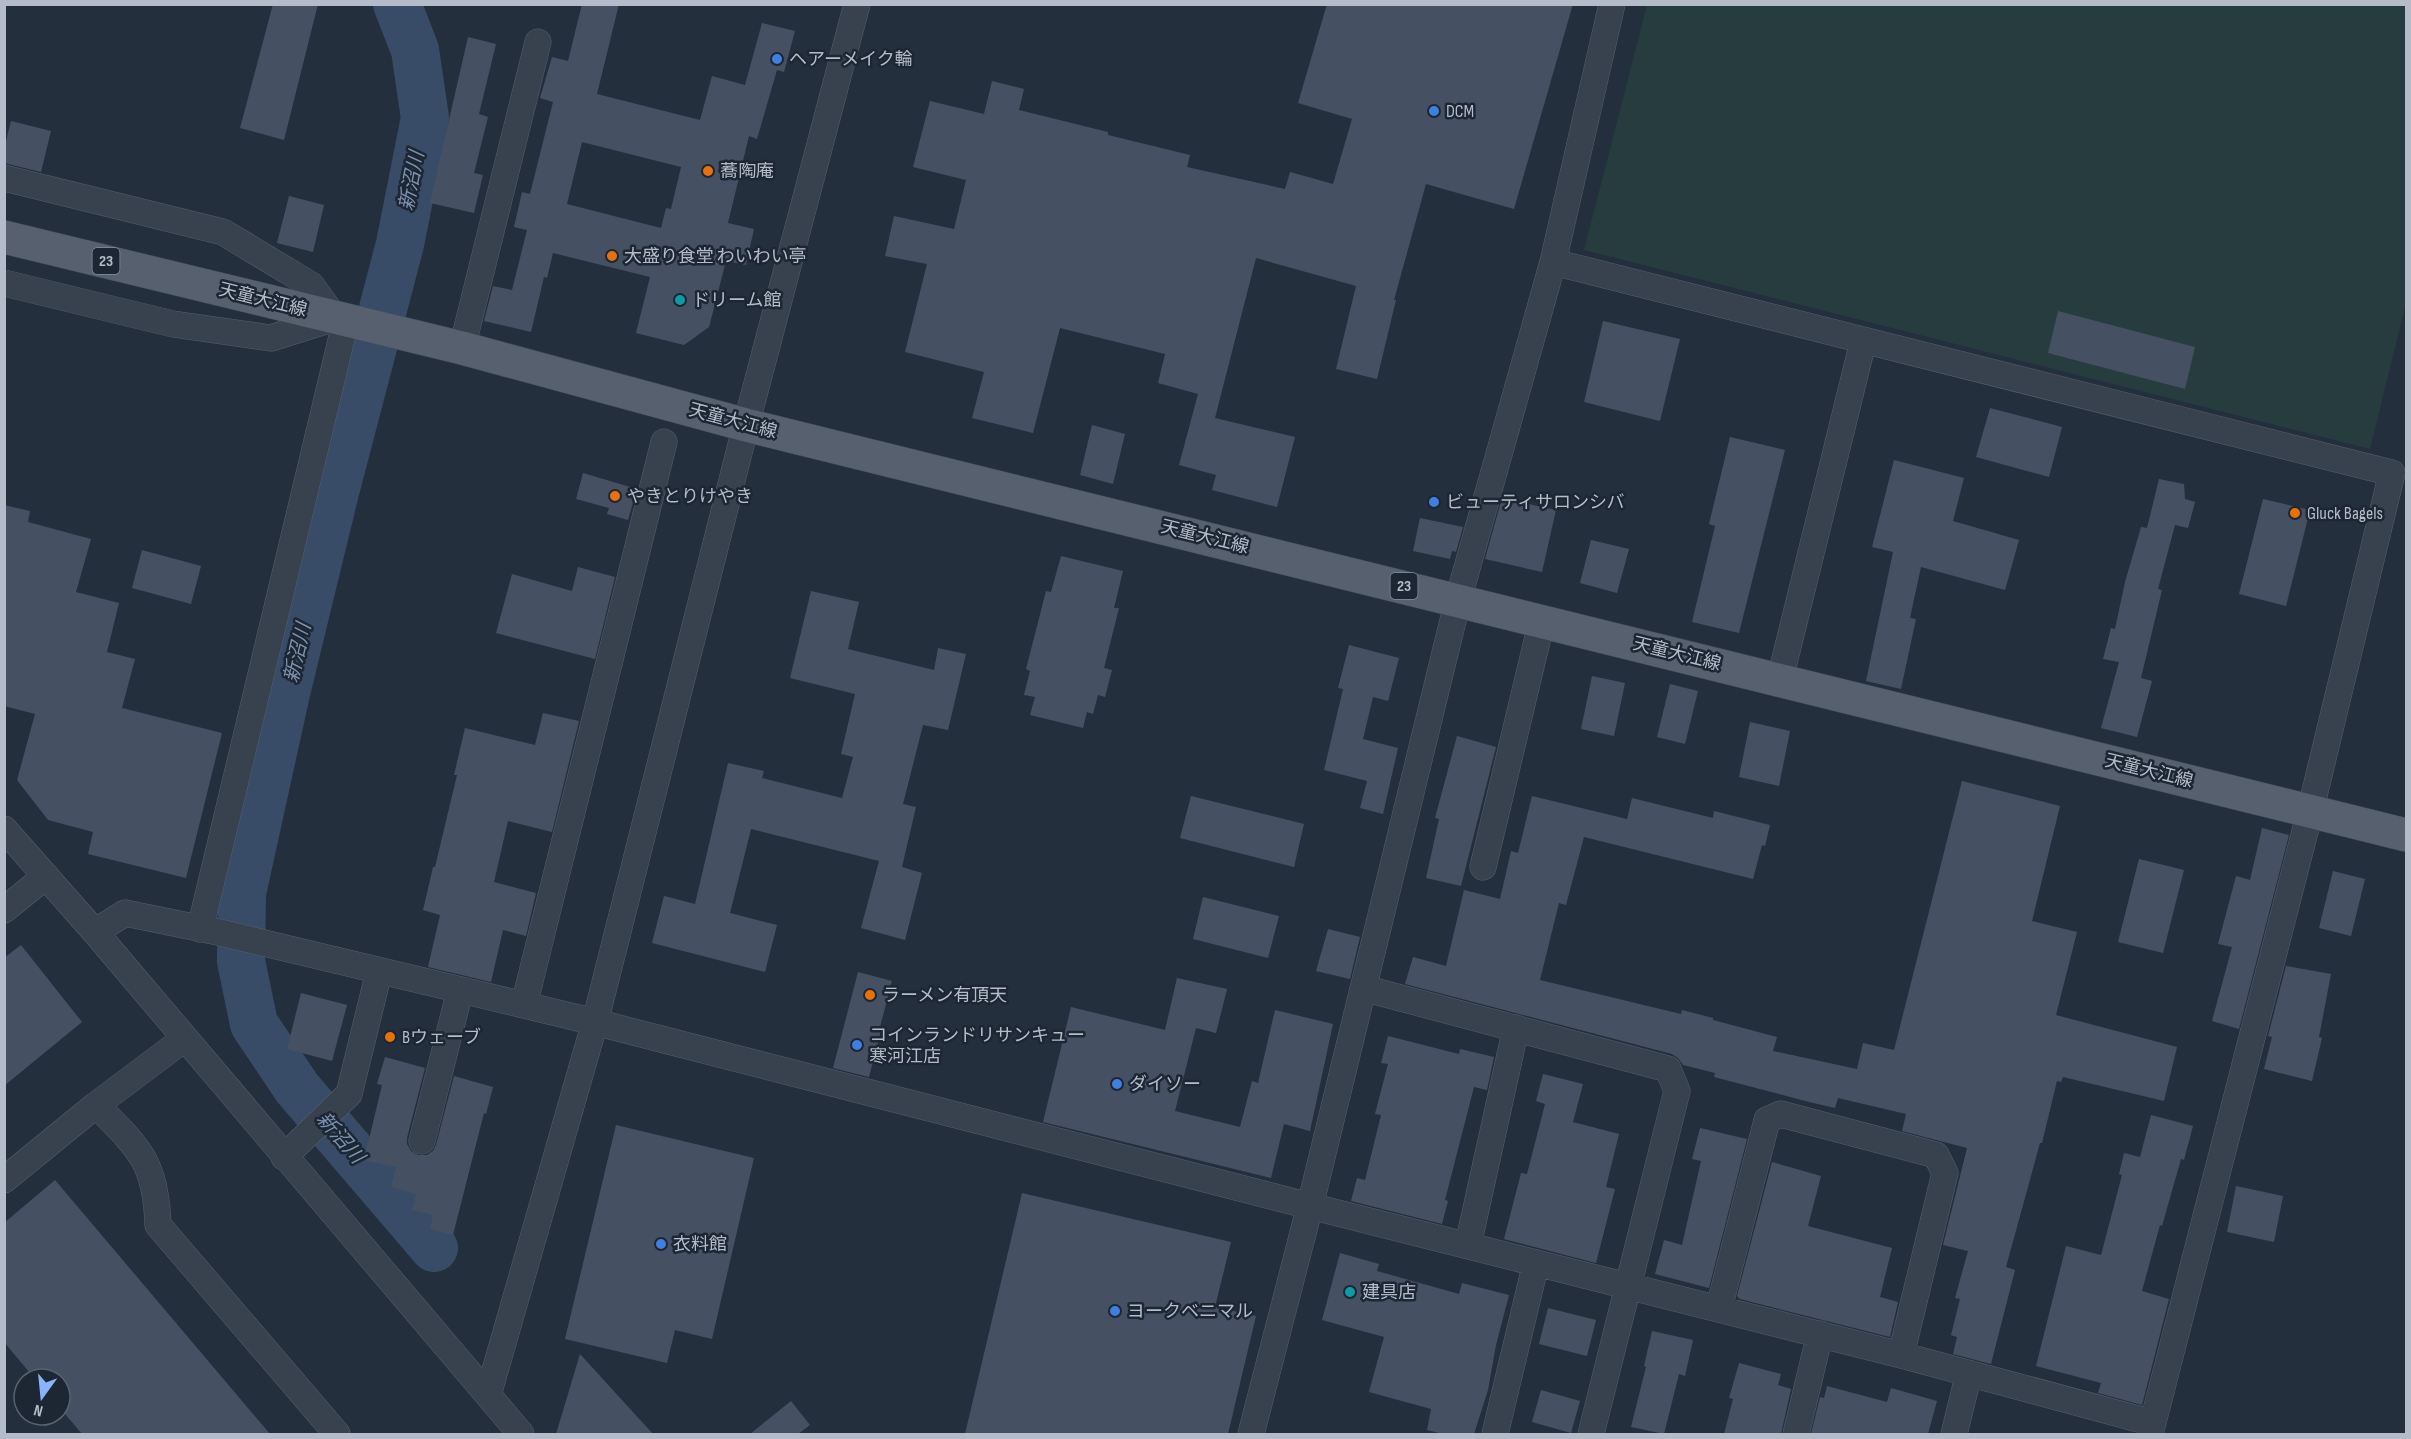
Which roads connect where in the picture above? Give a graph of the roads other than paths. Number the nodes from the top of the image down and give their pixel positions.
1 (857, 4) edge
2 (1612, 4) edge
3 (538, 42) dead end
4 (4, 178) edge
5 (4, 237) edge
6 (1553, 262) junction
7 (4, 283) edge
8 (346, 320) junction
9 (1863, 342) junction
10 (462, 348) junction
11 (746, 425) junction
12 (664, 442) dead end
13 (1458, 600) junction
14 (1542, 620) junction
15 (1780, 679) junction
16 (2310, 812) junction
17 (4, 829) edge
18 (2406, 836) edge
19 (1483, 867) dead end
20 (46, 876) junction
21 (4, 910) edge
22 (209, 930) junction
23 (95, 932) junction
24 (379, 972) junction
25 (1364, 988) junction
26 (460, 991) junction
27 (524, 1005) junction
28 (595, 1022) junction
29 (1516, 1028) junction
30 (184, 1039) junction
31 (96, 1105) junction
32 (422, 1142) dead end
33 (284, 1157) junction
34 (4, 1180) edge
35 (1310, 1206) junction
36 (1468, 1245) junction
37 (1536, 1263) junction
38 (1629, 1286) junction
39 (1719, 1308) junction
40 (1820, 1334) junction
41 (1901, 1355) junction
42 (1969, 1373) junction
43 (488, 1395) junction
44 (2151, 1429) edge
45 (337, 1434) edge
46 (521, 1434) edge
47 (1251, 1434) edge
48 (1495, 1434) edge
49 (1592, 1434) edge
50 (1796, 1434) edge
51 (1954, 1434) edge

1 - 11 street
2 - 6 street
3 - 10 street
4 - 8 street
5 - 8 main road, 天童大江線 / 23
6 - 9 street
6 - 13 street
7 - 8 street
8 - 10 main road, 天童大江線 / 23
8 - 22 street
9 - 15 street
9 - 16 street
10 - 11 main road, 天童大江線 / 23
11 - 13 main road, 天童大江線 / 23
11 - 28 street
12 - 27 street
13 - 14 main road, 天童大江線 / 23
13 - 25 street
14 - 15 main road, 天童大江線 / 23
14 - 19 street
15 - 16 main road, 天童大江線 / 23
16 - 18 main road, 天童大江線 / 23
16 - 44 street
17 - 20 street
20 - 21 street
20 - 23 street
22 - 23 street
22 - 24 street
23 - 30 street
24 - 26 street
24 - 33 street
25 - 29 street
25 - 35 street
26 - 27 street
26 - 32 street
27 - 28 street
28 - 35 street
28 - 43 street
29 - 36 street
29 - 38 street
30 - 31 street
30 - 33 street
31 - 34 street
31 - 45 street
33 - 43 street
35 - 36 street
35 - 47 street
36 - 37 street
37 - 38 street
37 - 48 street
38 - 39 street
38 - 49 street
39 - 40 street
39 - 41 street
40 - 41 street
40 - 50 street
41 - 42 street
42 - 44 street
42 - 51 street
43 - 46 street

